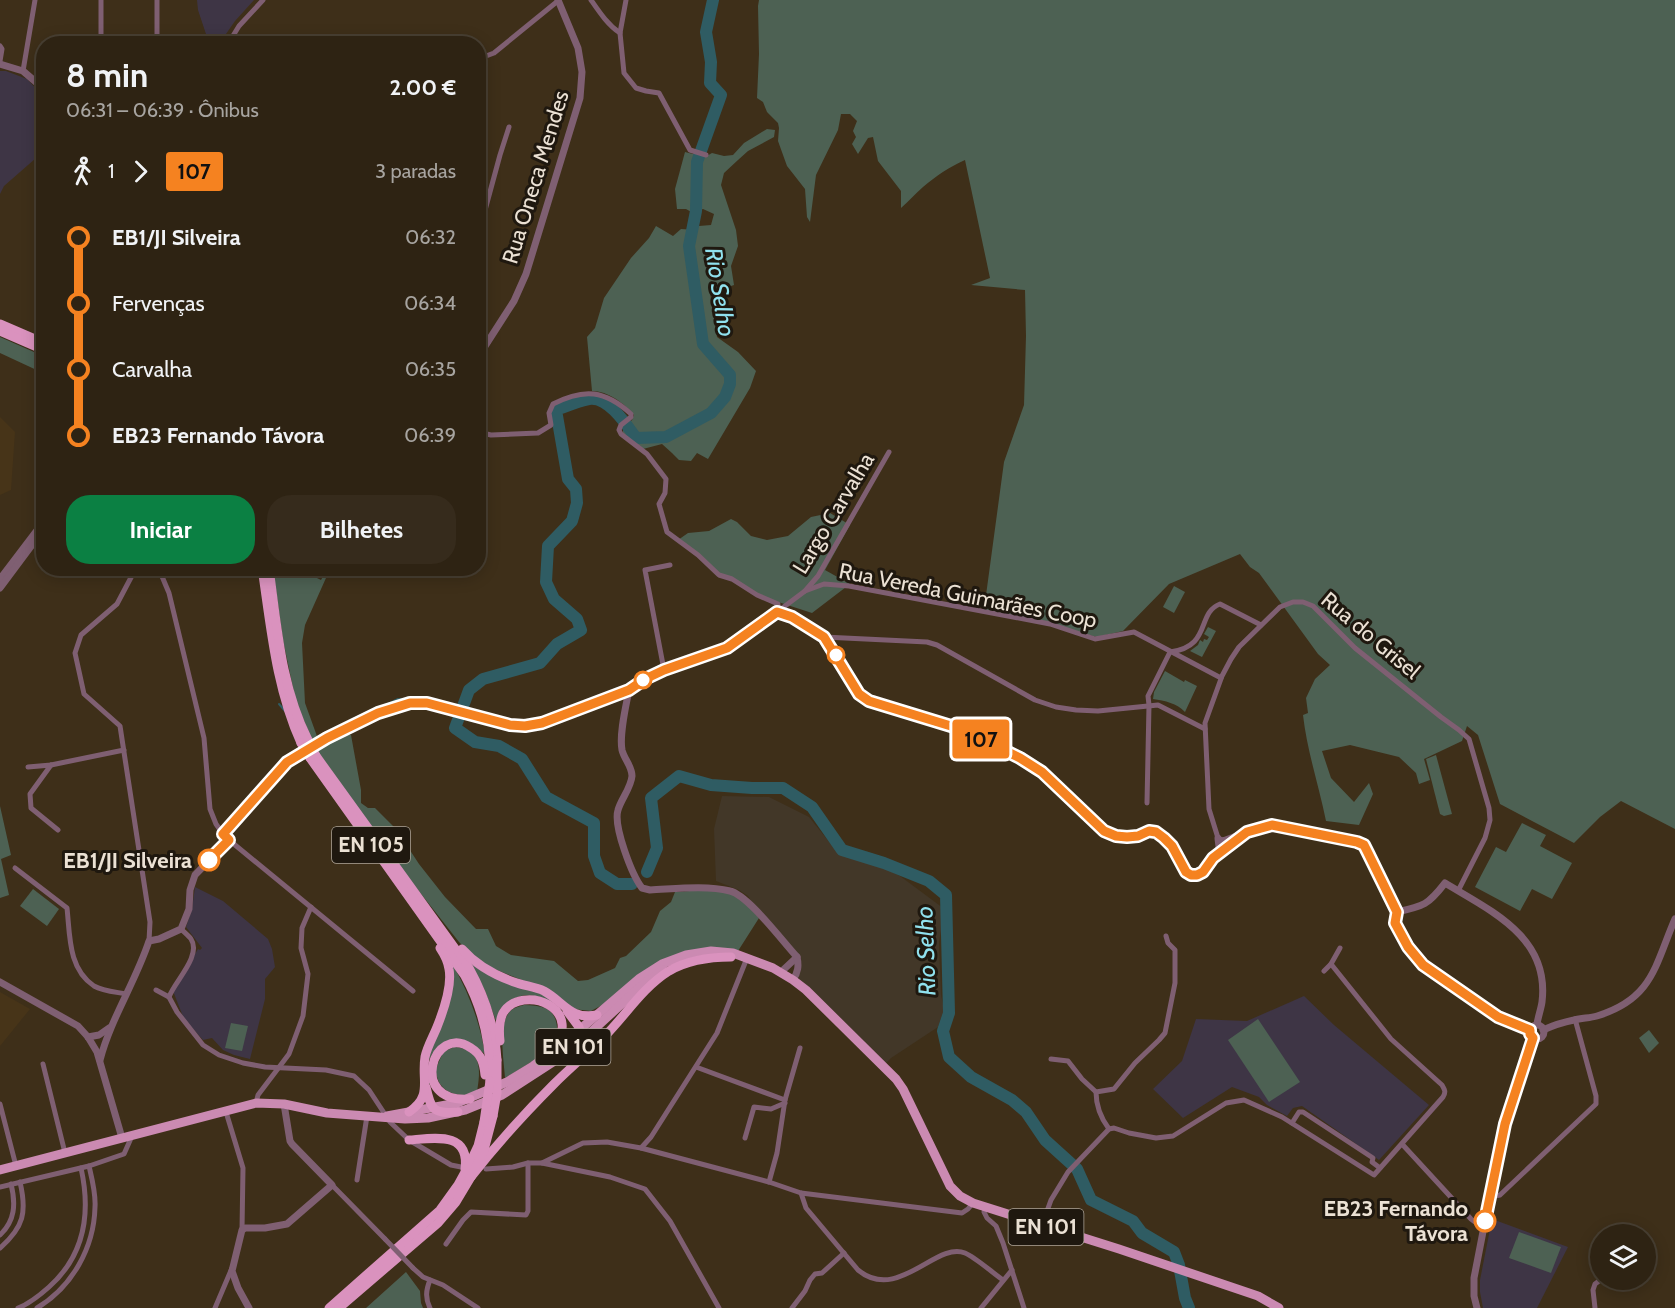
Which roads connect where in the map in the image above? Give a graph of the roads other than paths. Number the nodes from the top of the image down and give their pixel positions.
1 (35, 0) edge
2 (101, 0) edge
3 (157, 0) edge
4 (263, 0) edge
5 (558, 0) edge
6 (591, 0) edge
7 (626, 0) edge
8 (620, 33) junction
9 (101, 36) edge
10 (157, 36) edge
11 (233, 36) edge
12 (0, 46) edge
13 (486, 56) edge
14 (0, 63) edge
15 (23, 71) junction
16 (36, 82) edge
17 (509, 127) dead end
18 (706, 155) dead end
19 (486, 207) edge
20 (0, 324) edge
21 (0, 331) edge
22 (36, 339) edge
23 (488, 343) joint
24 (486, 346) edge
25 (36, 347) edge
26 (486, 434) edge
27 (889, 452) dead end
28 (36, 532) edge
29 (36, 540) edge
30 (670, 565) dead end
31 (162, 576) edge
32 (263, 576) edge
33 (270, 576) edge
34 (130, 578) edge
35 (0, 579) edge
36 (0, 588) edge
37 (805, 591) junction
38 (777, 612) junction
39 (1261, 625) junction
40 (824, 637) junction
41 (1170, 652) junction
42 (664, 670) junction
43 (1221, 678) junction
44 (629, 690) junction
45 (1149, 705) junction
46 (1205, 729) junction
47 (305, 741) junction
48 (124, 750) junction
49 (51, 765) junction
50 (28, 767) dead end
51 (1147, 803) dead end
52 (58, 830) dead end
53 (1247, 832) junction
54 (226, 837) junction
55 (1218, 838) junction
56 (1213, 858) junction
57 (15, 868) dead end
58 (1458, 891) junction
59 (311, 907) junction
60 (1397, 912) junction
61 (1675, 919) edge
62 (181, 928) junction
63 (436, 929) junction
64 (1166, 936) dead end
65 (149, 941) junction
66 (1340, 948) dead end
67 (730, 957) junction
68 (797, 957) junction
69 (747, 958) junction
70 (1331, 964) junction
71 (1324, 971) dead end
72 (781, 972) junction
73 (793, 980) junction
74 (0, 982) edge
75 (156, 990) dead end
76 (413, 991) dead end
77 (126, 994) junction
78 (169, 998) junction
79 (559, 1003) junction
80 (597, 1015) junction
81 (1575, 1019) junction
82 (1537, 1024) junction
83 (109, 1028) junction
84 (580, 1029) junction
85 (1530, 1030) junction
86 (1544, 1030) junction
87 (88, 1036) junction
88 (1533, 1038) junction
89 (800, 1048) dead end
90 (569, 1049) junction
91 (549, 1055) junction
92 (1051, 1059) dead end
93 (100, 1060) junction
94 (494, 1062) junction
95 (43, 1064) dead end
96 (280, 1067) junction
97 (696, 1067) junction
98 (425, 1079) junction
99 (490, 1081) junction
100 (1096, 1092) junction
101 (470, 1099) junction
102 (785, 1101) junction
103 (256, 1103) junction
104 (0, 1104) edge
105 (284, 1104) junction
106 (433, 1108) junction
107 (226, 1112) junction
108 (410, 1112) junction
109 (458, 1112) junction
110 (367, 1116) junction
111 (387, 1116) junction
112 (1292, 1123) junction
113 (1112, 1128) junction
114 (133, 1134) junction
115 (745, 1137) dead end
116 (122, 1138) junction
117 (409, 1140) junction
118 (1402, 1144) junction
119 (641, 1148) junction
120 (65, 1153) junction
121 (542, 1162) junction
122 (528, 1163) junction
123 (16, 1166) junction
124 (90, 1166) junction
125 (81, 1168) junction
126 (1380, 1168) junction
127 (486, 1169) dead end
128 (0, 1170) edge
129 (466, 1173) junction
130 (357, 1180) dead end
131 (20, 1182) junction
132 (769, 1182) junction
133 (11, 1184) junction
134 (332, 1185) junction
135 (0, 1187) edge
136 (801, 1193) junction
137 (1490, 1197) junction
138 (973, 1203) junction
139 (986, 1207) junction
140 (1042, 1225) junction
141 (1485, 1225) junction
142 (83, 1226) junction
143 (93, 1228) junction
144 (242, 1230) junction
145 (0, 1235) edge
146 (446, 1244) dead end
147 (0, 1248) edge
148 (844, 1253) junction
149 (232, 1266) junction
150 (1012, 1270) junction
151 (57, 1280) junction
152 (430, 1280) junction
153 (1003, 1280) junction
154 (64, 1286) junction
155 (1593, 1290) edge
156 (18, 1308) edge
157 (37, 1308) edge
158 (215, 1308) edge
159 (249, 1308) edge
160 (329, 1308) edge
161 (339, 1308) edge
162 (430, 1308) edge
163 (478, 1308) edge
164 (719, 1308) edge
165 (792, 1308) edge
166 (981, 1308) edge
167 (1024, 1308) edge
168 (1279, 1308) edge
169 (1477, 1308) edge
170 (1595, 1308) edge

1 - 15 street
2 - 9 street
3 - 10 street
4 - 11 street
5 - 13 street
5 - 23 street, Rua Oneca Mendes
6 - 8 street
7 - 8 street
8 - 18 street
12 - 14 street
14 - 15 street
15 - 16 street
17 - 19 street
20 - 22 highway
21 - 25 highway
23 - 24 street, Rua Oneca Mendes
26 - 38 street
27 - 37 street, Largo Carvalha
28 - 35 street
29 - 36 street
30 - 42 street
31 - 54 street
32 - 47 highway, EN 105
33 - 47 highway, EN 105
34 - 48 street
37 - 38 street, Largo Carvalha
37 - 41 street, Rua Vereda Guimarães Coop
38 - 40 street
38 - 42 street
39 - 41 street
39 - 43 street, Rua do Grisel
39 - 58 street, Rua do Grisel
40 - 45 street
40 - 56 street
41 - 43 street, Rua Vereda Guimarães Coop
41 - 45 street
42 - 44 street
43 - 46 street, Rua do Grisel
44 - 54 street
44 - 68 street
45 - 46 street
45 - 51 street
46 - 55 street, Rua do Grisel
47 - 63 highway, EN 105, bridge
48 - 49 street
48 - 65 street
49 - 50 street
49 - 52 street
53 - 55 street
53 - 56 street
53 - 60 street
54 - 59 street
54 - 62 street
55 - 56 street
57 - 77 street
58 - 60 street
58 - 82 street
59 - 76 street
59 - 96 street
60 - 85 street
61 - 81 street
62 - 65 street
62 - 78 street
63 - 79 highway
63 - 94 highway
63 - 98 highway
64 - 100 street
65 - 77 street
66 - 70 street
67 - 69 main road, EN 101
67 - 90 main road, EN 101
67 - 129 highway
68 - 72 street
68 - 73 street
69 - 72 main road, EN 101
69 - 80 main road, EN 101
69 - 97 street
70 - 71 street
70 - 118 street
72 - 73 main road, EN 101
73 - 138 main road, EN 101
74 - 87 street
75 - 78 street
77 - 83 street
78 - 96 street
79 - 80 highway
79 - 84 highway
80 - 84 main road, EN 101
81 - 86 street
81 - 137 street
82 - 85 street
82 - 86 street
83 - 87 street
83 - 93 street
84 - 90 highway
84 - 91 main road, EN 101
85 - 88 street
86 - 88 street
87 - 93 street
88 - 137 street
89 - 102 street
90 - 109 main road, EN 101
91 - 94 highway
91 - 101 main road, EN 101
92 - 100 street
93 - 116 street
94 - 99 highway
94 - 129 highway, bridge
95 - 120 street
96 - 103 street
96 - 111 street
97 - 102 street
97 - 119 street
98 - 106 highway
98 - 108 highway
99 - 101 highway
99 - 129 highway, bridge
100 - 113 street
101 - 106 main road, EN 101
102 - 115 street
102 - 132 street
103 - 105 main road, EN 101
103 - 107 main road, EN 101
104 - 123 street
105 - 110 main road, EN 101
105 - 134 street
106 - 108 main road, EN 101
106 - 109 highway
107 - 114 main road, EN 101
107 - 144 street
108 - 111 main road, EN 101
109 - 111 main road, EN 101
110 - 111 main road, EN 101
110 - 130 street
111 - 117 street
112 - 113 street
112 - 126 street
112 - 126 street
113 - 140 street
114 - 116 main road, EN 101
114 - 124 street
116 - 120 main road, EN 101
117 - 129 street
117 - 129 highway
118 - 126 street
118 - 141 street
119 - 121 street
119 - 132 street
120 - 123 main road, EN 101
121 - 122 street
121 - 164 street
122 - 127 street
122 - 146 street
123 - 128 main road, EN 101
124 - 125 street
124 - 143 street
125 - 131 street
125 - 142 street
129 - 160 highway
129 - 161 highway
131 - 133 street
131 - 147 street
132 - 136 street
133 - 135 street
133 - 145 street
134 - 144 street
134 - 152 street, bridge
136 - 138 street
136 - 148 street
137 - 141 street
138 - 139 main road, EN 101
139 - 140 main road, EN 101
139 - 150 street
140 - 168 main road, EN 101
141 - 169 street
142 - 143 street
142 - 151 street
143 - 154 street
144 - 149 street
148 - 153 street
148 - 165 street
149 - 158 street
149 - 159 street
150 - 153 street
150 - 167 street
151 - 154 street
151 - 156 street
152 - 162 street
152 - 163 street
153 - 166 street
154 - 157 street
155 - 170 street

